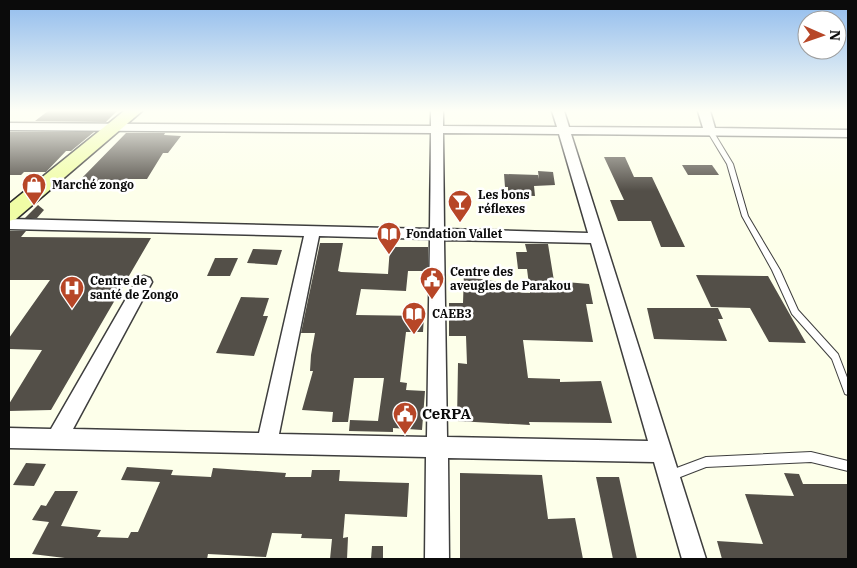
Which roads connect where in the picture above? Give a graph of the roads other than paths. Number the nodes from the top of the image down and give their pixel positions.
1 (104, 138) edge
2 (436, 138) edge
3 (566, 138) edge
4 (713, 138) edge
5 (9, 214) edge
6 (9, 224) edge
7 (313, 230) junction
8 (438, 233) junction
9 (597, 238) junction
10 (144, 282) dead end
11 (848, 391) edge
12 (9, 438) edge
13 (57, 440) junction
14 (267, 443) junction
15 (438, 448) junction
16 (661, 452) junction
17 (848, 466) edge
18 (668, 476) junction
19 (437, 559) edge
20 (694, 559) edge

1 - 5 street
2 - 8 street
3 - 9 street
4 - 11 lane
6 - 7 street
7 - 8 street
7 - 14 street
8 - 9 street
8 - 15 street
9 - 16 street
10 - 13 street
12 - 13 street
13 - 14 street
14 - 15 street
15 - 16 street
15 - 19 street
16 - 18 street
17 - 18 lane
18 - 20 street

